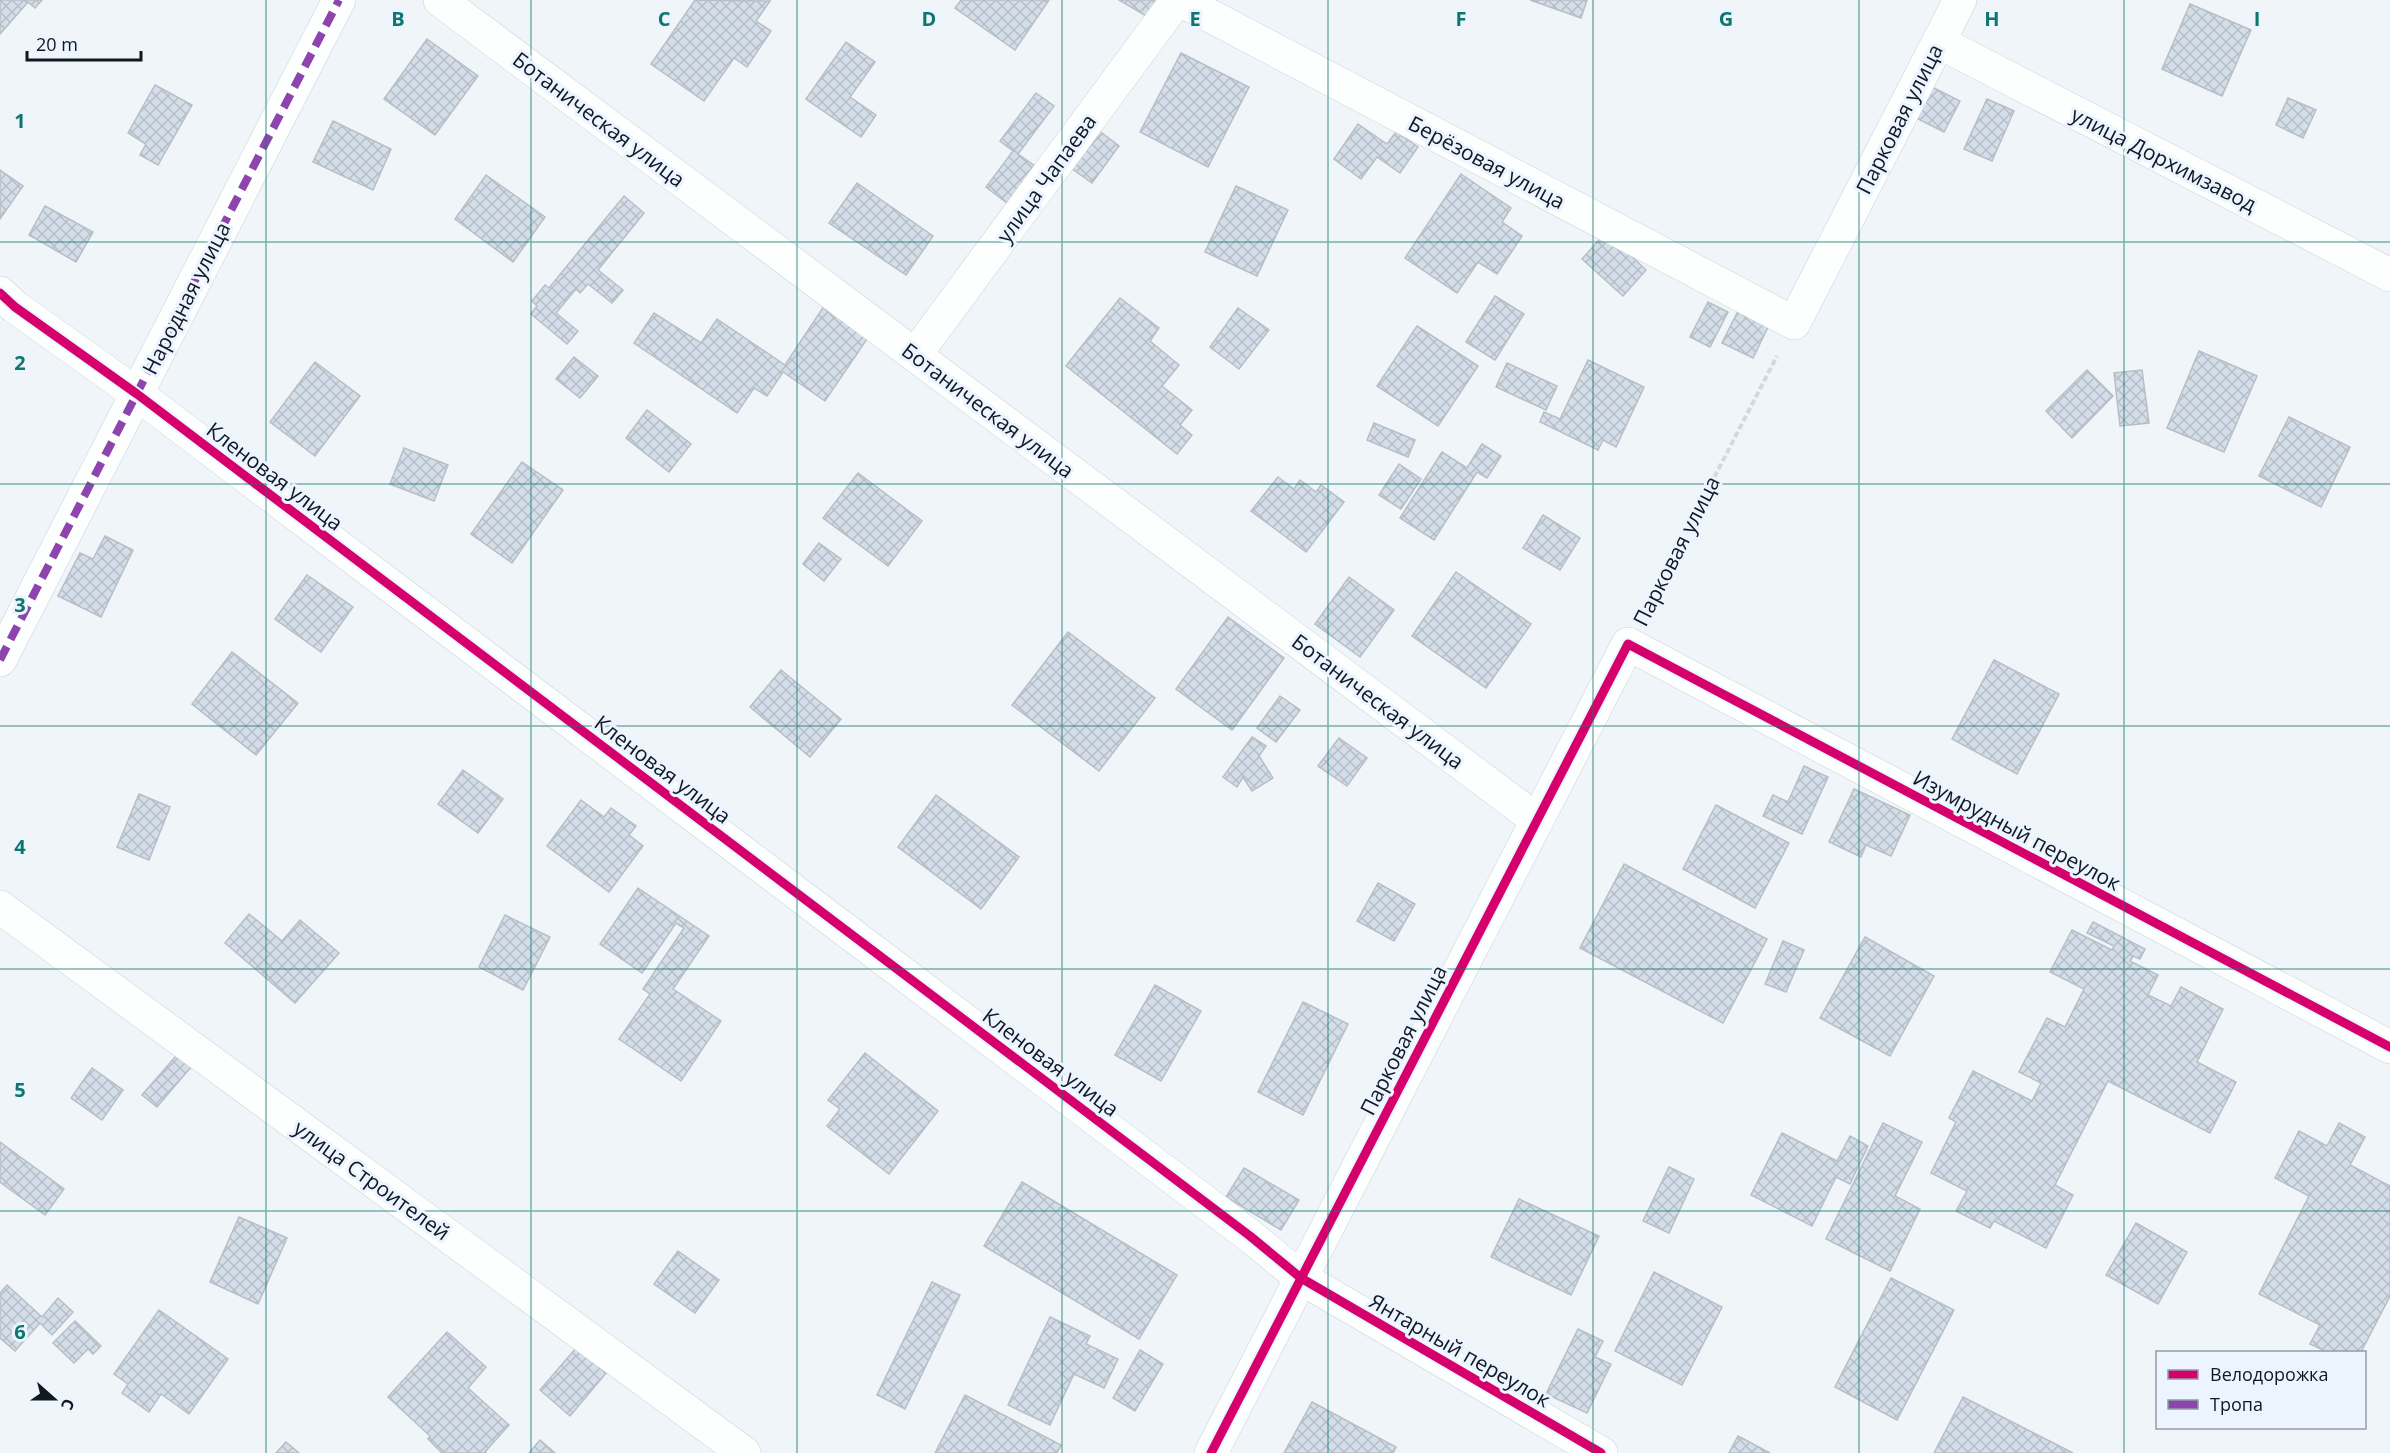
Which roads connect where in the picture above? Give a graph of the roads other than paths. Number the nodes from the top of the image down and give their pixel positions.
1 (339, 0) edge
2 (440, 0) edge
3 (1178, 0) edge
4 (1960, 0) edge
5 (1939, 42) junction
6 (2390, 275) edge
7 (0, 293) edge
8 (1794, 323) joint
9 (915, 355) junction
10 (137, 394) junction
11 (1628, 644) joint
12 (0, 660) edge
13 (1537, 820) junction
14 (0, 907) edge
15 (2390, 1047) edge
16 (1301, 1278) junction
17 (744, 1453) edge
18 (1211, 1453) edge
19 (1601, 1453) edge

1 - 10 street, Народная улица
2 - 9 street, Ботаническая улица
3 - 8 street, Берёзовая улица
3 - 9 street, улица Чапаева
4 - 5 street, Парковая улица
5 - 6 street, улица Дорхимзавод
5 - 8 street, Парковая улица
7 - 10 street, Кленовая улица
9 - 13 street, Ботаническая улица
10 - 12 street, Народная улица
10 - 16 street, Кленовая улица
11 - 13 street, Парковая улица
11 - 15 street, Изумрудный переулок
13 - 16 street, Парковая улица
14 - 17 street, улица Строителей
16 - 18 street, Парковая улица
16 - 19 street, Янтарный переулок

